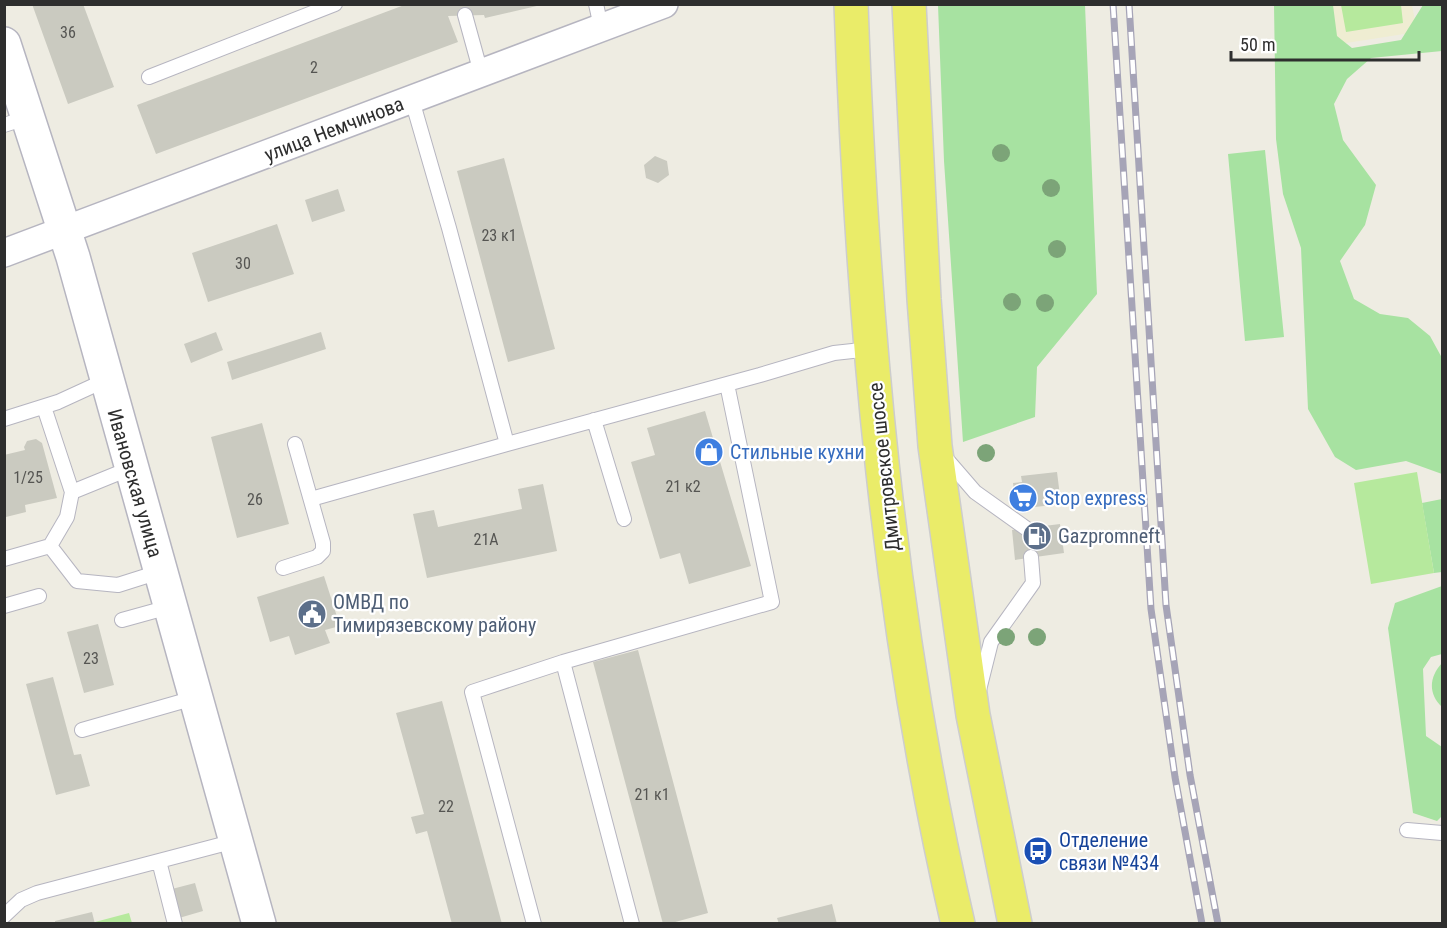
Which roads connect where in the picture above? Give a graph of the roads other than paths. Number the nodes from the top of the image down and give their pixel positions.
1 (335, 4) edge
2 (664, 4) edge
3 (851, 4) edge
4 (909, 4) edge
5 (465, 15) dead end
6 (599, 16) edge
7 (4, 44) edge
8 (481, 73) junction
9 (149, 77) dead end
10 (412, 100) junction
11 (17, 121) edge
12 (65, 230) junction
13 (4, 253) edge
14 (871, 349) junction
15 (106, 380) junction
16 (727, 384) junction
17 (44, 407) junction
18 (4, 419) edge
19 (594, 420) junction
20 (295, 444) dead end
21 (507, 444) junction
22 (935, 446) junction
23 (130, 468) junction
24 (72, 492) junction
25 (311, 499) junction
26 (624, 519) dead end
27 (1027, 529) dead end
28 (50, 546) junction
29 (1031, 557) dead end
30 (4, 560) edge
31 (283, 568) dead end
32 (159, 572) junction
33 (39, 596) dead end
34 (4, 606) edge
35 (169, 607) junction
36 (122, 620) dead end
37 (563, 662) junction
38 (194, 698) junction
39 (973, 715) junction
40 (82, 730) dead end
41 (1407, 830) dead end
42 (1443, 833) edge
43 (235, 841) junction
44 (159, 861) junction
45 (4, 916) edge
46 (175, 924) edge
47 (259, 924) edge
48 (534, 924) edge
49 (632, 924) edge
50 (958, 924) edge
51 (1015, 924) edge

1 - 9 lane
2 - 6 street, улица Немчинова
3 - 14 main road, Дмитровское шоссе
4 - 22 main road
5 - 8 lane
6 - 8 street, улица Немчинова
7 - 11 street, Ивановская улица
8 - 10 street, улица Немчинова
10 - 12 street, улица Немчинова
10 - 21 lane
11 - 12 street, Ивановская улица
12 - 13 street, улица Немчинова
12 - 15 street, Ивановская улица
14 - 16 lane
14 - 50 main road, Дмитровское шоссе
15 - 17 lane
15 - 23 street, Ивановская улица
16 - 19 lane
16 - 37 lane
17 - 18 lane
17 - 24 lane
19 - 21 lane
19 - 26 lane
20 - 25 lane
21 - 25 lane
22 - 27 lane
22 - 39 main road
23 - 24 lane
23 - 32 street, Ивановская улица
24 - 28 lane
25 - 31 lane
28 - 30 lane
28 - 32 lane
29 - 39 lane
32 - 35 street, Ивановская улица
33 - 34 lane
35 - 36 lane
35 - 38 street, Ивановская улица
37 - 48 lane
37 - 49 lane
38 - 40 lane
38 - 43 street, Ивановская улица
39 - 51 main road
41 - 42 lane
43 - 44 lane
43 - 47 street, Ивановская улица
44 - 45 lane
44 - 46 lane

